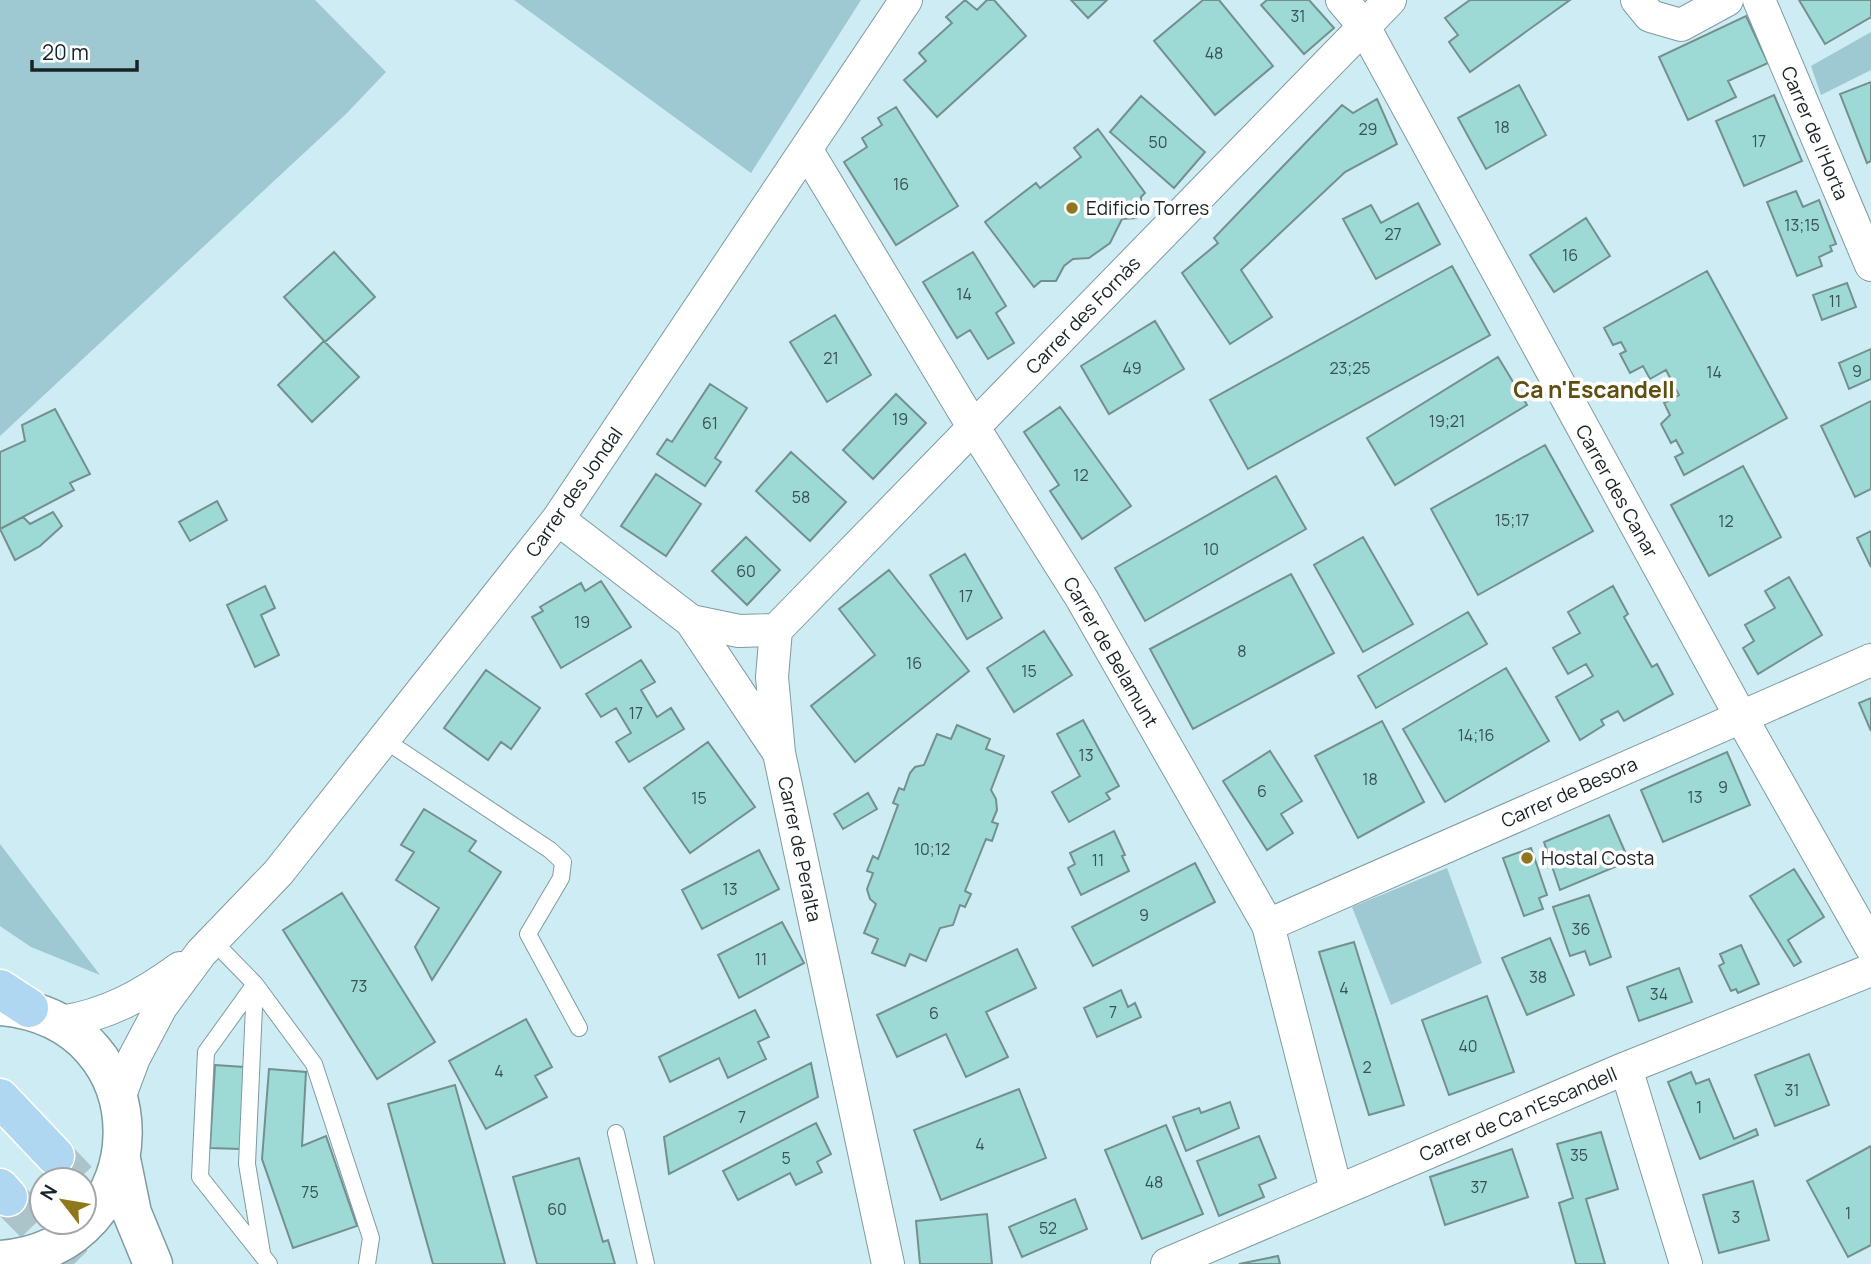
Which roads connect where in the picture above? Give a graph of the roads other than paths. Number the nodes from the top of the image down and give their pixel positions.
1 (906, 0) edge
2 (1342, 0) edge
3 (1390, 0) edge
4 (1637, 0) edge
5 (1727, 0) edge
6 (1759, 0) edge
7 (1363, 25) junction
8 (806, 149) junction
9 (1871, 265) edge
10 (974, 428) junction
11 (558, 519) junction
12 (691, 621) junction
13 (776, 629) junction
14 (1871, 660) edge
15 (1741, 717) junction
16 (386, 741) junction
17 (779, 753) junction
18 (1268, 925) junction
19 (207, 947) junction
20 (1871, 947) edge
21 (1871, 970) edge
22 (255, 984) junction
23 (22, 1006) edge
24 (579, 1028) dead end
25 (1626, 1068) junction
26 (0, 1098) edge
27 (120, 1098) junction
28 (616, 1133) dead end
29 (55, 1156) tunnel mouth
30 (121, 1159) junction
31 (1336, 1190) junction
32 (266, 1260) edge
33 (16, 1261) edge
34 (153, 1264) edge
35 (367, 1264) edge
36 (646, 1264) edge
37 (888, 1264) edge
38 (1167, 1264) edge
39 (1686, 1264) edge

1 - 8 street, Carrer des Jondal
2 - 7 street, Carrer des Canar
3 - 7 street, Carrer des Fornàs
4 - 5 street
6 - 9 street, Carrer de l'Horta
7 - 10 street, Carrer des Fornàs
7 - 15 street, Carrer des Canar
8 - 10 street, Carrer de Belamunt
8 - 11 street, Carrer des Jondal
10 - 13 street, Carrer des Fornàs
10 - 18 street, Carrer de Belamunt
11 - 12 street, Carrer de Peralta
11 - 16 street, Carrer des Jondal
12 - 13 street
12 - 17 street, Carrer de Peralta
13 - 17 street
14 - 15 street, Carrer de Besora
15 - 18 street, Carrer de Besora
15 - 20 street, Carrer des Canar
16 - 19 street, Carrer des Jondal
16 - 24 lane
17 - 37 street, Carrer de Peralta
18 - 31 street, Carrer de Belamunt
19 - 22 lane
19 - 23 street, Carrer des Jondal
19 - 27 street, Carrer des Jondal
21 - 25 street, Carrer de Ca n'Escandell
22 - 32 lane
22 - 32 lane
22 - 35 lane
23 - 27 street
25 - 31 street, Carrer de Ca n'Escandell
25 - 39 street
26 - 29 highway
27 - 30 street
28 - 36 lane
30 - 33 street
30 - 34 street
31 - 38 street, Carrer de Ca n'Escandell

